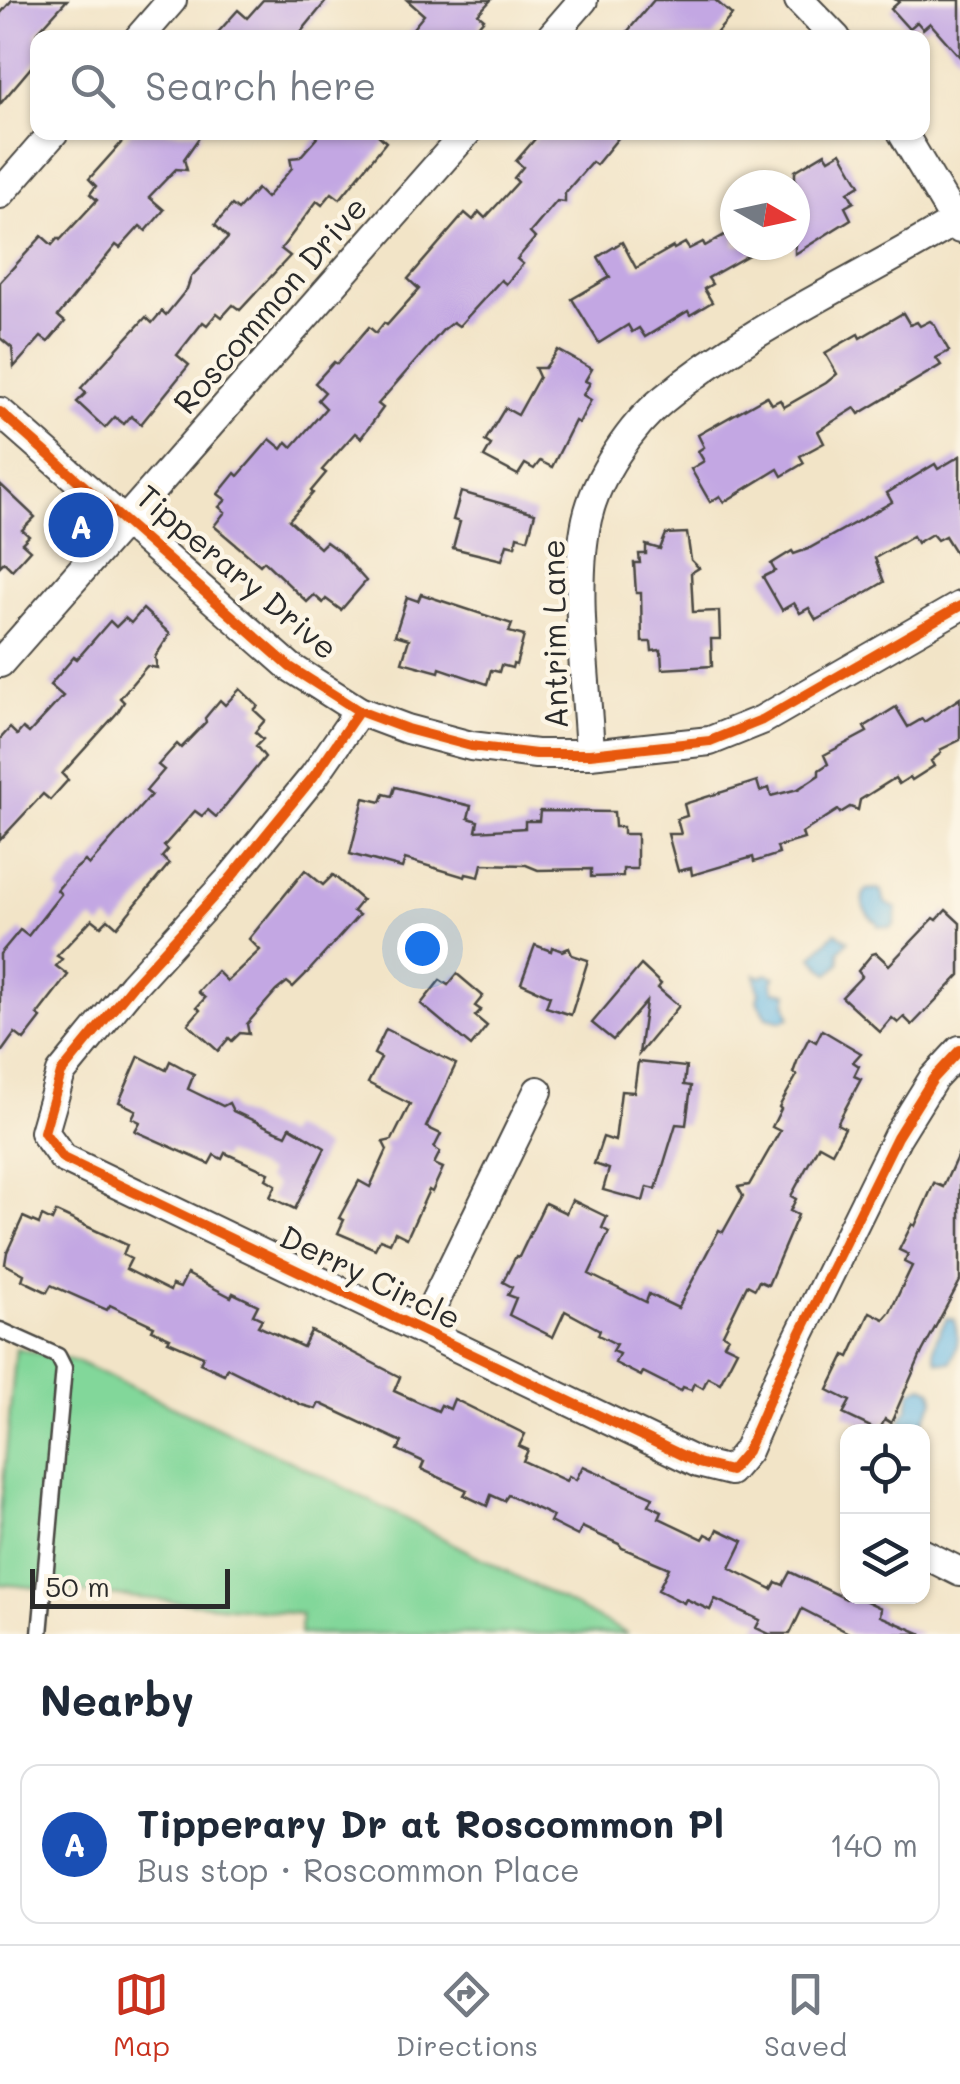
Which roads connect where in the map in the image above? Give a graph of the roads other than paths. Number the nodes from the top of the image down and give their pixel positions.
1 (172, 0) edge
2 (583, 0) edge
3 (798, 0) edge
4 (145, 30) edge
5 (557, 30) edge
6 (828, 30) edge
7 (47, 140) edge
8 (460, 140) edge
9 (907, 140) edge
10 (0, 194) edge
11 (958, 225) edge
12 (0, 412) edge
13 (125, 522) junction
14 (960, 606) edge
15 (0, 663) edge
16 (360, 711) junction
17 (590, 754) junction
18 (960, 1050) edge
19 (538, 1091) dead end
20 (422, 1328) junction
21 (0, 1330) edge
22 (930, 1557) edge
23 (960, 1572) edge
24 (40, 1634) edge

1 - 4 street
2 - 5 street
3 - 6 street
7 - 10 street
8 - 13 street, Roscommon Drive
9 - 11 street
11 - 17 street, Antrim Lane
12 - 13 street, Tipperary Drive
13 - 15 street, Roscommon Drive
13 - 16 street, Tipperary Drive
14 - 17 street, Tipperary Drive
16 - 17 street, Tipperary Drive
16 - 20 street, Derry Circle
18 - 20 street, Derry Circle
19 - 20 street
21 - 24 lane
22 - 23 street

